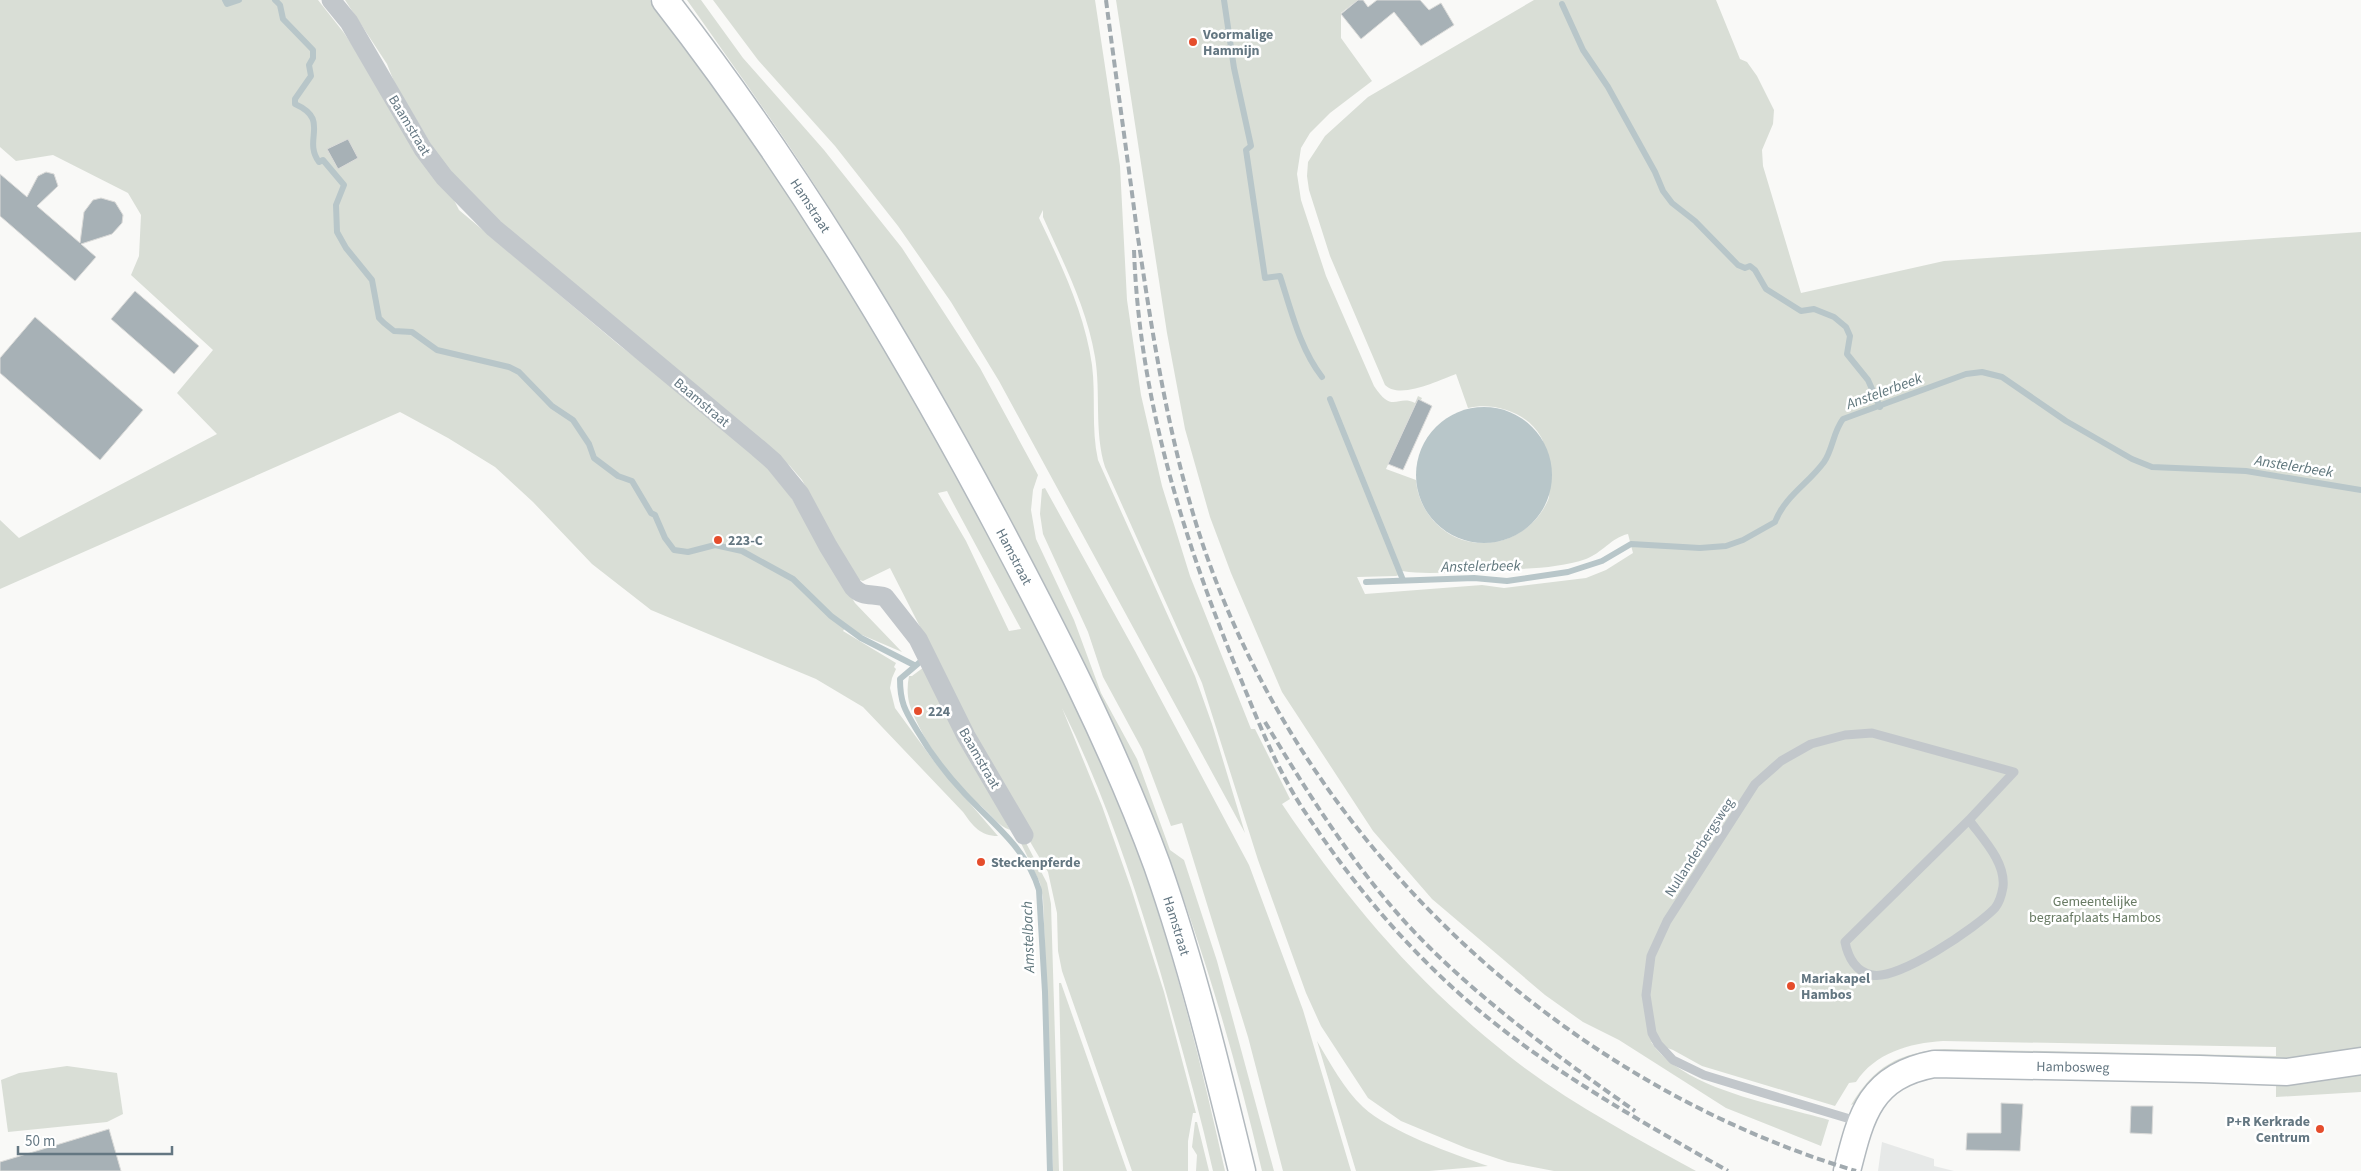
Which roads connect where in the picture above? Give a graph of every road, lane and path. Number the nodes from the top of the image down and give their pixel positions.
1 (331, 0) edge
2 (665, 0) edge
3 (1969, 820) junction
4 (1024, 834) dead end
5 (2361, 1061) edge
6 (1860, 1122) junction
7 (1242, 1171) edge
8 (1847, 1171) edge

1 - 4 street, Baamstraat
2 - 7 main road, Hamstraat
3 - 3 lane, Nullanderbergsweg
3 - 6 lane, Nullanderbergsweg
5 - 6 main road, Hambosweg
6 - 8 main road, Hambosweg

